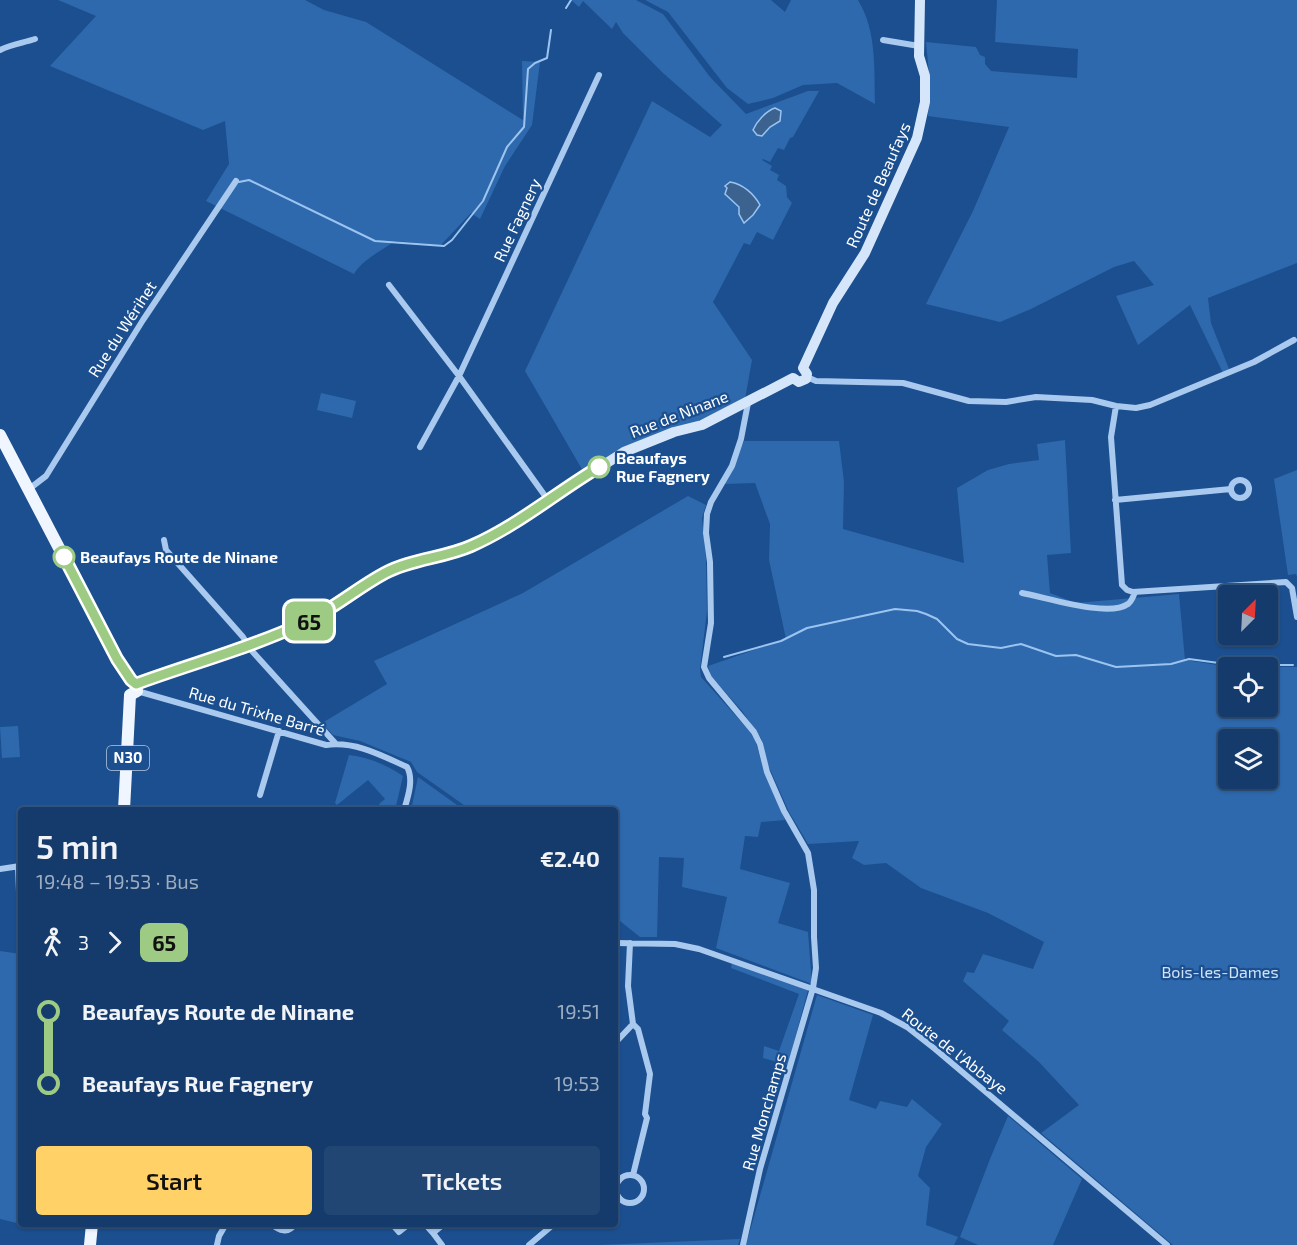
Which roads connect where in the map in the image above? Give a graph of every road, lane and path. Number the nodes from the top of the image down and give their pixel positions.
1 (920, 0) edge
2 (35, 39) dead end
3 (883, 40) dead end
4 (919, 45) junction
5 (0, 50) edge
6 (599, 75) dead end
7 (236, 181) dead end
8 (389, 285) dead end
9 (1294, 340) dead end
10 (805, 372) junction
11 (459, 376) junction
12 (748, 403) junction
13 (1116, 406) junction
14 (0, 435) edge
15 (420, 447) dead end
16 (28, 489) junction
17 (1231, 489) dead end
18 (548, 500) junction
19 (1115, 500) junction
20 (164, 540) dead end
21 (1135, 592) junction
22 (1022, 593) dead end
23 (1297, 617) edge
24 (247, 645) junction
25 (132, 687) junction
26 (279, 731) junction
27 (336, 744) junction
28 (260, 795) dead end
29 (124, 807) edge
30 (405, 807) edge
31 (18, 866) edge
32 (0, 869) edge
33 (630, 943) junction
34 (618, 944) edge
35 (813, 988) junction
36 (633, 1024) junction
37 (618, 1040) edge
38 (633, 1175) junction
39 (618, 1183) edge
40 (618, 1195) edge
41 (92, 1227) edge
42 (224, 1227) edge
43 (275, 1227) edge
44 (292, 1227) edge
45 (428, 1227) edge
46 (440, 1227) edge
47 (550, 1227) edge
48 (433, 1233) junction
49 (90, 1245) edge
50 (217, 1245) edge
51 (442, 1245) edge
52 (529, 1245) edge
53 (743, 1245) edge
54 (1167, 1245) edge

1 - 4 street, Route de Beaufays
2 - 5 street
3 - 4 street
4 - 10 street, Route de Beaufays
6 - 11 street, Rue Fagnery
7 - 16 street, Rue du Wérihet
8 - 11 street
9 - 13 street
10 - 12 street, Rue de Ninane
10 - 13 street
11 - 15 street, Rue Fagnery
11 - 18 street
12 - 18 street, Rue de Ninane
12 - 35 street, Rue Monchamps
13 - 19 street
14 - 16 main road
16 - 25 main road
17 - 19 street
18 - 24 street, Rue de Ninane
19 - 21 street
20 - 24 street
21 - 22 street
21 - 23 street
24 - 25 street, Rue de Ninane
24 - 27 street
25 - 26 street, Rue du Trixhe Barré
25 - 29 main road, N30
26 - 27 street, Rue du Trixhe Barré
26 - 28 street
27 - 30 street, Rue du Trixhe Barré
31 - 32 street
33 - 34 street, Route de l'Abbaye
33 - 35 street, Route de l'Abbaye
33 - 36 street
35 - 53 street, Rue Monchamps
35 - 54 street, Route de l'Abbaye
36 - 37 street
36 - 38 street
38 - 39 street
38 - 40 street
41 - 49 main road
42 - 50 street
43 - 44 street
45 - 48 street
46 - 48 street
47 - 52 street
48 - 51 street

